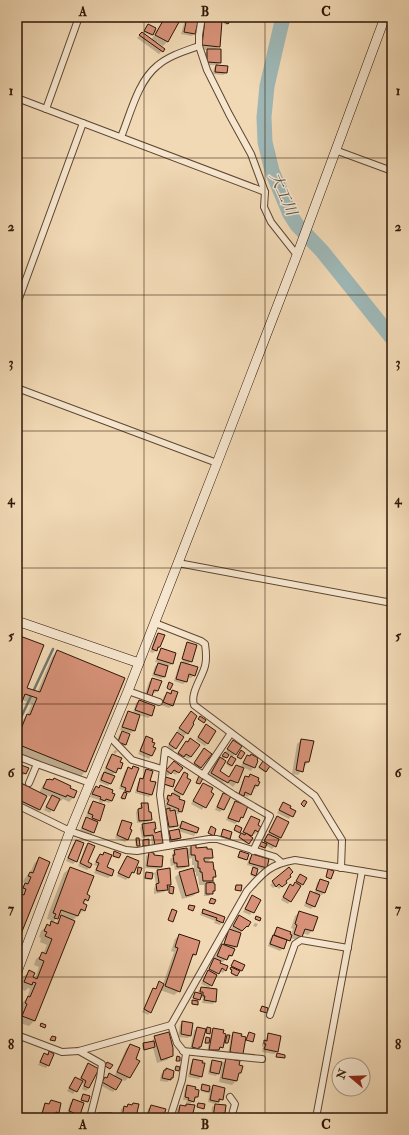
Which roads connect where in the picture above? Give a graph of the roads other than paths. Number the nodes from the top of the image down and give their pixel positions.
1 (79, 17) edge
2 (202, 17) edge
3 (385, 17) edge
4 (199, 46) junction
5 (17, 98) edge
6 (46, 109) junction
7 (83, 124) junction
8 (121, 137) junction
9 (335, 150) junction
10 (392, 171) edge
11 (265, 192) junction
12 (297, 255) junction
13 (17, 304) edge
14 (17, 388) edge
15 (217, 463) junction
16 (178, 563) junction
17 (392, 603) edge
18 (17, 621) edge
19 (155, 623) junction
20 (139, 664) junction
21 (128, 691) junction
22 (159, 702) dead end
23 (231, 733) junction
24 (109, 736) junction
25 (17, 756) edge
26 (37, 764) junction
27 (162, 769) junction
28 (203, 775) junction
29 (90, 782) junction
30 (29, 783) dead end
31 (17, 805) edge
32 (70, 831) junction
33 (167, 846) junction
34 (253, 851) junction
35 (281, 862) junction
36 (341, 868) junction
37 (362, 871) junction
38 (392, 876) edge
39 (348, 948) junction
40 (17, 972) edge
41 (270, 1015) dead end
42 (171, 1025) junction
43 (17, 1035) edge
44 (79, 1051) junction
45 (183, 1051) junction
46 (262, 1059) dead end
47 (230, 1097) dead end
48 (90, 1118) edge
49 (170, 1118) edge
50 (231, 1118) edge
51 (316, 1118) edge

1 - 6 street
2 - 4 street
3 - 9 street
4 - 8 street
4 - 11 street
5 - 6 street
6 - 7 street
7 - 8 street
7 - 13 street
8 - 11 street
9 - 10 street
9 - 12 street
11 - 12 street
12 - 15 street
14 - 15 street
15 - 16 street
16 - 17 street
16 - 19 street
18 - 20 street
19 - 20 street
19 - 23 street
20 - 21 street
21 - 22 street
21 - 24 street
23 - 28 street
23 - 36 street
24 - 27 street
24 - 29 street
25 - 26 street
26 - 29 street
26 - 30 street
27 - 28 street
27 - 33 street
28 - 34 street
29 - 32 street
31 - 32 street
32 - 33 street
32 - 40 street
33 - 34 street
34 - 35 street
35 - 36 street
35 - 42 street
36 - 37 street
37 - 38 street
37 - 39 street
39 - 41 street
39 - 51 street
42 - 44 street
42 - 45 street
43 - 44 street
44 - 48 street
45 - 46 street
45 - 49 street
47 - 50 street

